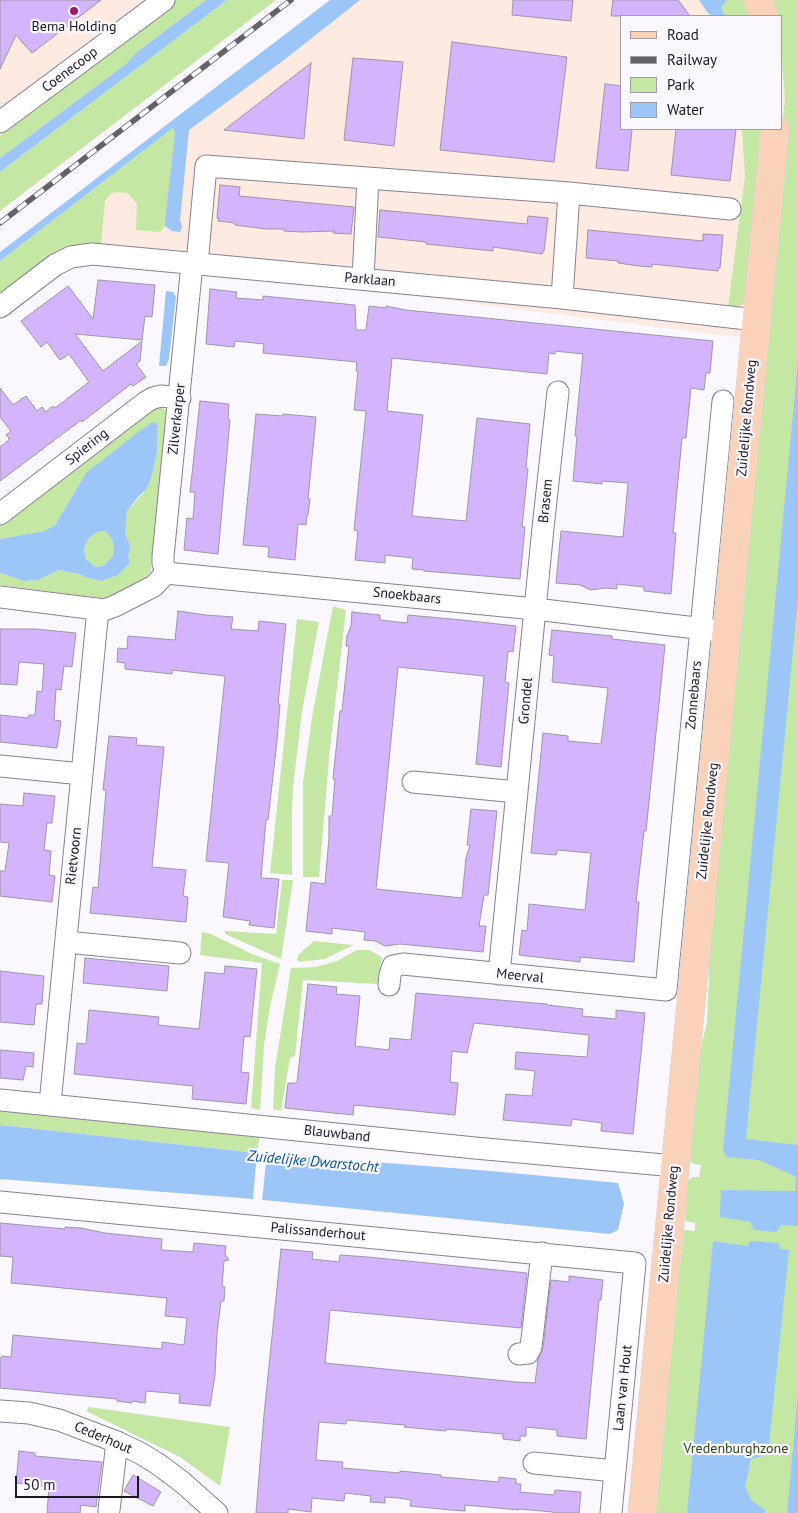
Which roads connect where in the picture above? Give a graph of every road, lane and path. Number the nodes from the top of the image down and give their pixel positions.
1 (164, 0) edge
2 (758, 0) edge
3 (764, 15) edge
4 (0, 122) edge
5 (775, 130) edge
6 (368, 178) junction
7 (568, 193) junction
8 (730, 209) dead end
9 (195, 264) junction
10 (362, 279) junction
11 (562, 298) junction
12 (0, 307) edge
13 (756, 320) junction
14 (558, 392) dead end
15 (180, 398) junction
16 (723, 401) dead end
17 (0, 514) edge
18 (166, 573) junction
19 (0, 598) edge
20 (98, 609) junction
21 (535, 609) junction
22 (700, 628) junction
23 (727, 631) junction
24 (0, 766) edge
25 (82, 774) junction
26 (413, 782) dead end
27 (517, 792) junction
28 (66, 942) junction
29 (180, 953) dead end
30 (499, 974) junction
31 (389, 985) dead end
32 (666, 990) joint
33 (0, 1100) edge
34 (50, 1104) junction
35 (675, 1166) junction
36 (0, 1202) edge
37 (542, 1253) junction
38 (635, 1263) joint
39 (518, 1354) dead end
40 (0, 1411) edge
41 (117, 1442) junction
42 (534, 1463) dead end
43 (615, 1471) junction
44 (109, 1510) dead end
45 (217, 1513) edge
46 (611, 1513) edge
47 (642, 1513) edge

1 - 4 street, Coenecoop
2 - 3 main road
5 - 13 main road, Zuidelijke Rondweg
6 - 7 street
6 - 9 street, Zilverkarper
6 - 10 street
7 - 8 street
7 - 11 street
9 - 10 street, Parklaan
9 - 12 street, Parklaan
9 - 15 street, Zilverkarper
10 - 11 street, Parklaan
11 - 13 street, Parklaan
13 - 23 main road, Zuidelijke Rondweg
14 - 21 street, Brasem
15 - 17 street, Spiering
15 - 18 street, Zilverkarper
16 - 22 street, Zonnebaars
18 - 20 street
18 - 21 street, Snoekbaars
19 - 20 street
20 - 25 street, Rietvoorn
21 - 22 street, Snoekbaars
21 - 27 street, Grondel
22 - 23 street, Snoekbaars
22 - 32 street, Zonnebaars
23 - 35 main road, Zuidelijke Rondweg
24 - 25 street
25 - 28 street, Rietvoorn
26 - 27 street
27 - 30 street, Grondel
28 - 29 street
28 - 34 street, Rietvoorn
30 - 31 street, Meerval
30 - 32 street, Meerval
33 - 34 street, Blauwband
34 - 35 street, Blauwband
35 - 47 main road, Zuidelijke Rondweg
36 - 37 street, Palissanderhout
37 - 38 street, Palissanderhout
37 - 39 street
38 - 43 street, Laan van Hout
40 - 41 street, Cederhout
41 - 44 street
41 - 45 street, Cederhout
42 - 43 street
43 - 46 street, Laan van Hout

